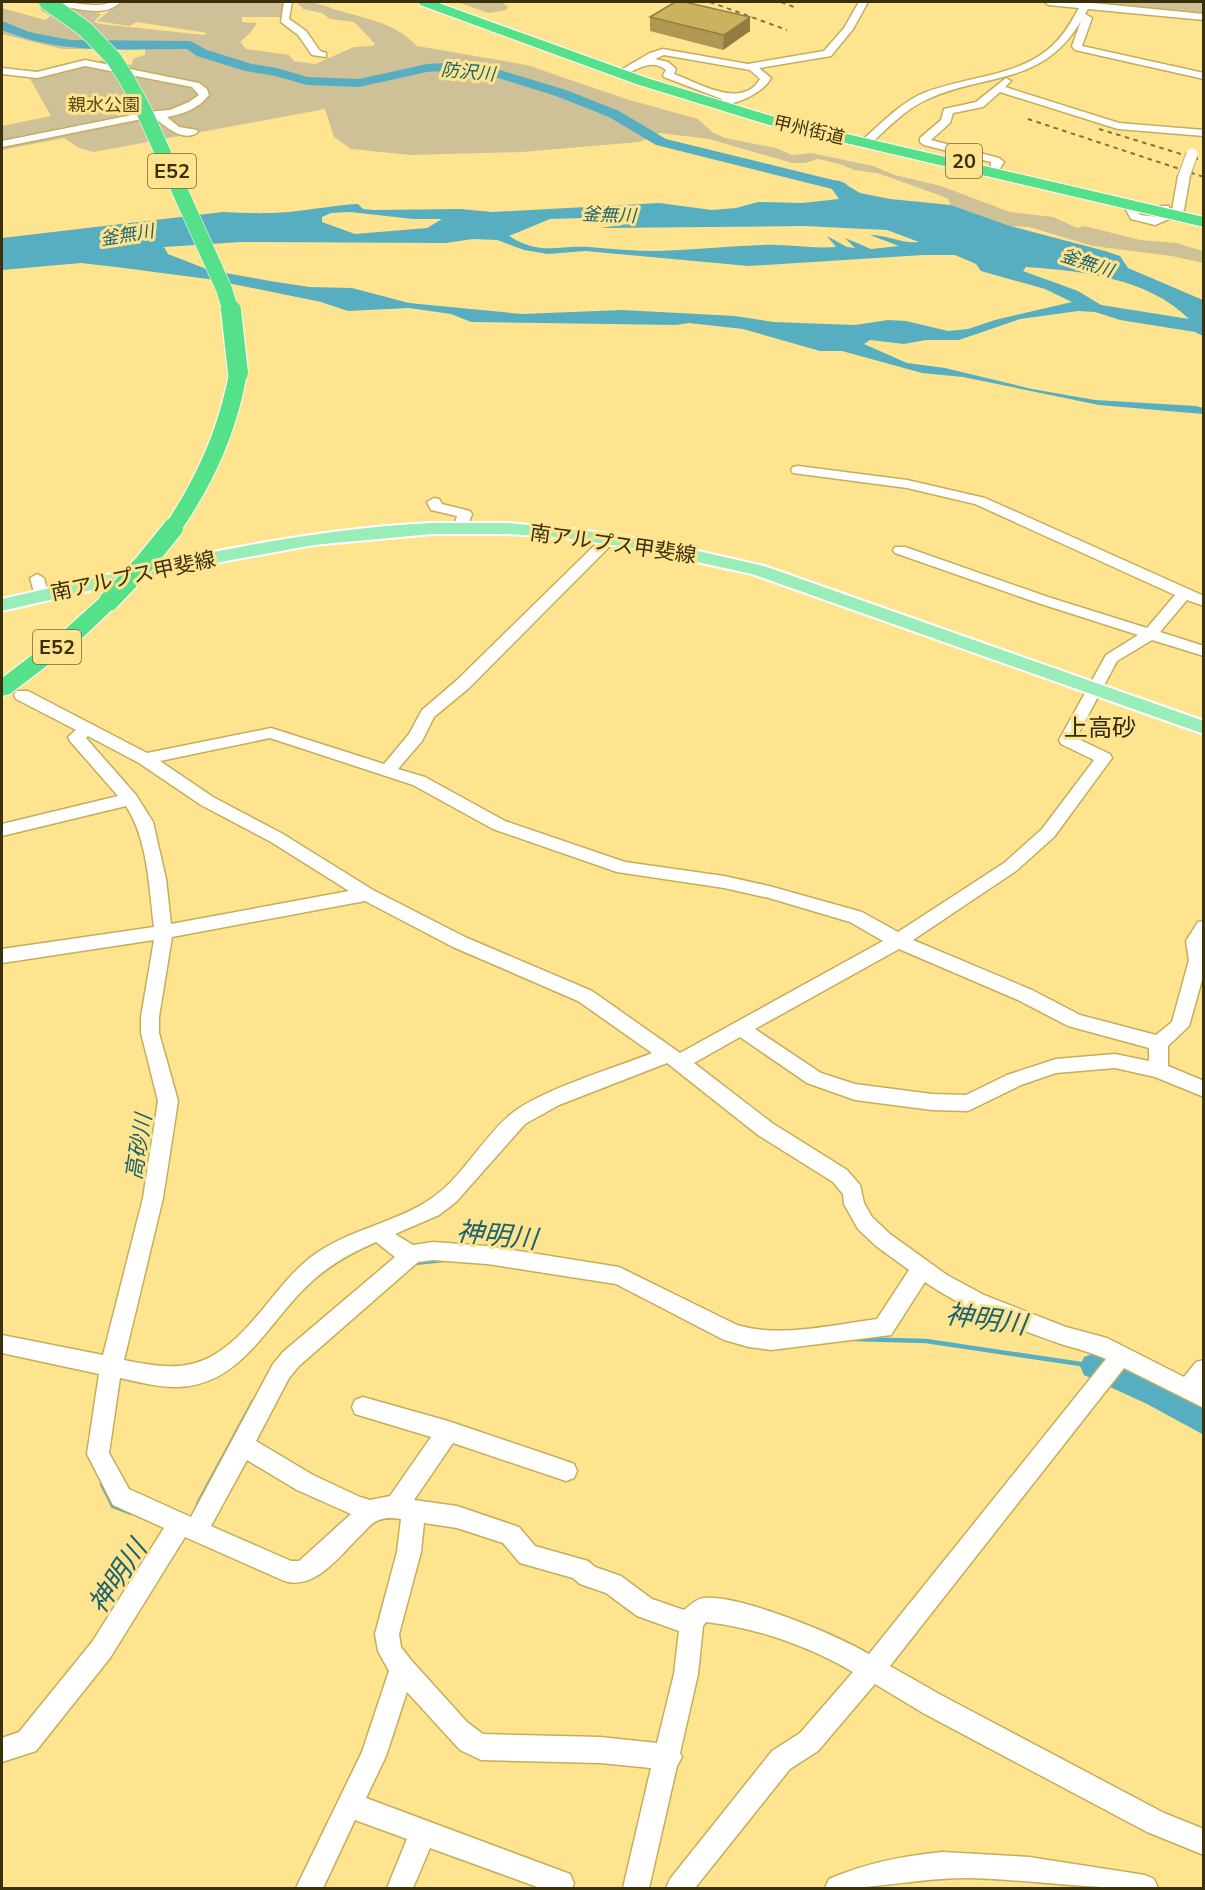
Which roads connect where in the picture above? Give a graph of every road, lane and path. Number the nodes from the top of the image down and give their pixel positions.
1 (47, 2) edge
2 (55, 2) edge
3 (117, 2) edge
4 (288, 2) edge
5 (425, 2) edge
6 (441, 2) edge
7 (863, 2) edge
8 (1049, 2) edge
9 (1084, 8) edge
10 (1203, 17) edge
11 (322, 55) dead end
12 (754, 68) junction
13 (626, 70) junction
14 (2, 71) edge
15 (999, 74) junction
16 (1203, 76) edge
17 (1000, 89) junction
18 (728, 101) junction
19 (158, 115) junction
20 (193, 132) dead end
21 (1200, 133) edge
22 (867, 141) junction
23 (2, 144) edge
24 (995, 168) junction
25 (1169, 211) junction
26 (1203, 216) edge
27 (1203, 222) edge
28 (798, 471) dead end
29 (434, 502) dead end
30 (460, 530) junction
31 (608, 540) junction
32 (900, 550) dead end
33 (1184, 594) junction
34 (1203, 602) edge
35 (2, 605) edge
36 (1150, 634) junction
37 (1203, 651) edge
38 (1096, 690) junction
39 (12, 692) edge
40 (1203, 728) edge
41 (88, 729) junction
42 (145, 759) junction
43 (389, 769) junction
44 (130, 799) junction
45 (2, 830) edge
46 (367, 894) junction
47 (1203, 927) edge
48 (163, 932) junction
49 (898, 941) junction
50 (2, 956) edge
51 (739, 1027) junction
52 (1159, 1043) junction
53 (673, 1058) junction
54 (1158, 1070) junction
55 (1203, 1090) edge
56 (378, 1232) junction
57 (413, 1254) junction
58 (922, 1268) junction
59 (2, 1344) edge
60 (1120, 1356) junction
61 (111, 1368) junction
62 (1203, 1369) edge
63 (1195, 1394) edge
64 (363, 1407) dead end
65 (448, 1431) junction
66 (243, 1445) junction
67 (567, 1471) dead end
68 (405, 1509) junction
69 (369, 1511) junction
70 (189, 1525) junction
71 (692, 1624) junction
72 (402, 1669) junction
73 (872, 1669) junction
74 (2, 1750) edge
75 (669, 1756) junction
76 (349, 1805) junction
77 (423, 1833) junction
78 (1203, 1842) edge
79 (309, 1888) edge
80 (400, 1888) edge
81 (558, 1888) edge
82 (636, 1888) edge
83 (679, 1888) edge
84 (838, 1888) edge
85 (1145, 1888) edge

1 - 39 highway, E52, bridge
2 - 3 street
4 - 11 street
5 - 13 highway, 甲州街道 / 20
6 - 13 highway, 甲州街道 / 20
7 - 12 street
8 - 9 street
9 - 10 street
9 - 15 street
9 - 16 street
12 - 13 street
12 - 18 street
13 - 18 highway, 甲州街道 / 20
13 - 22 highway, 甲州街道 / 20
14 - 19 street
15 - 17 street
15 - 22 street
17 - 21 street
17 - 24 street
18 - 22 highway, 甲州街道 / 20
19 - 20 street
19 - 23 street
21 - 25 street, bridge
22 - 24 highway, 甲州街道 / 20
22 - 25 highway, 甲州街道 / 20
24 - 25 highway, 甲州街道 / 20
25 - 26 highway, 甲州街道 / 20
25 - 27 highway, 甲州街道 / 20
28 - 33 street
29 - 30 street
30 - 31 main road, 南アルプス甲斐線
30 - 35 main road, 南アルプス甲斐線
31 - 38 main road, 南アルプス甲斐線
31 - 43 street
32 - 36 street
33 - 34 street
33 - 36 street
36 - 37 street
36 - 38 street
38 - 40 main road, 南アルプス甲斐線
38 - 49 street
39 - 41 street
41 - 42 street
41 - 44 street
42 - 43 street
42 - 46 street
43 - 49 street
44 - 45 street
44 - 48 street
46 - 48 street
46 - 53 street
47 - 52 street
48 - 50 street
48 - 61 street
49 - 51 street
49 - 52 street
51 - 53 street
51 - 54 street
52 - 54 street
53 - 56 street
53 - 58 street
54 - 55 street
56 - 57 street
56 - 61 street
57 - 58 street
57 - 66 street
58 - 60 street
59 - 61 street
60 - 63 street
60 - 73 street
61 - 70 street
62 - 63 street
64 - 65 street
65 - 67 street
65 - 68 street
66 - 69 street
66 - 70 street
68 - 69 street
68 - 71 street
68 - 72 street
69 - 70 street
70 - 74 street
71 - 73 street
71 - 75 street
72 - 75 street
72 - 76 street
73 - 78 street
73 - 83 street
75 - 82 street
76 - 77 street
76 - 79 street
77 - 80 street
77 - 81 street
84 - 85 street

